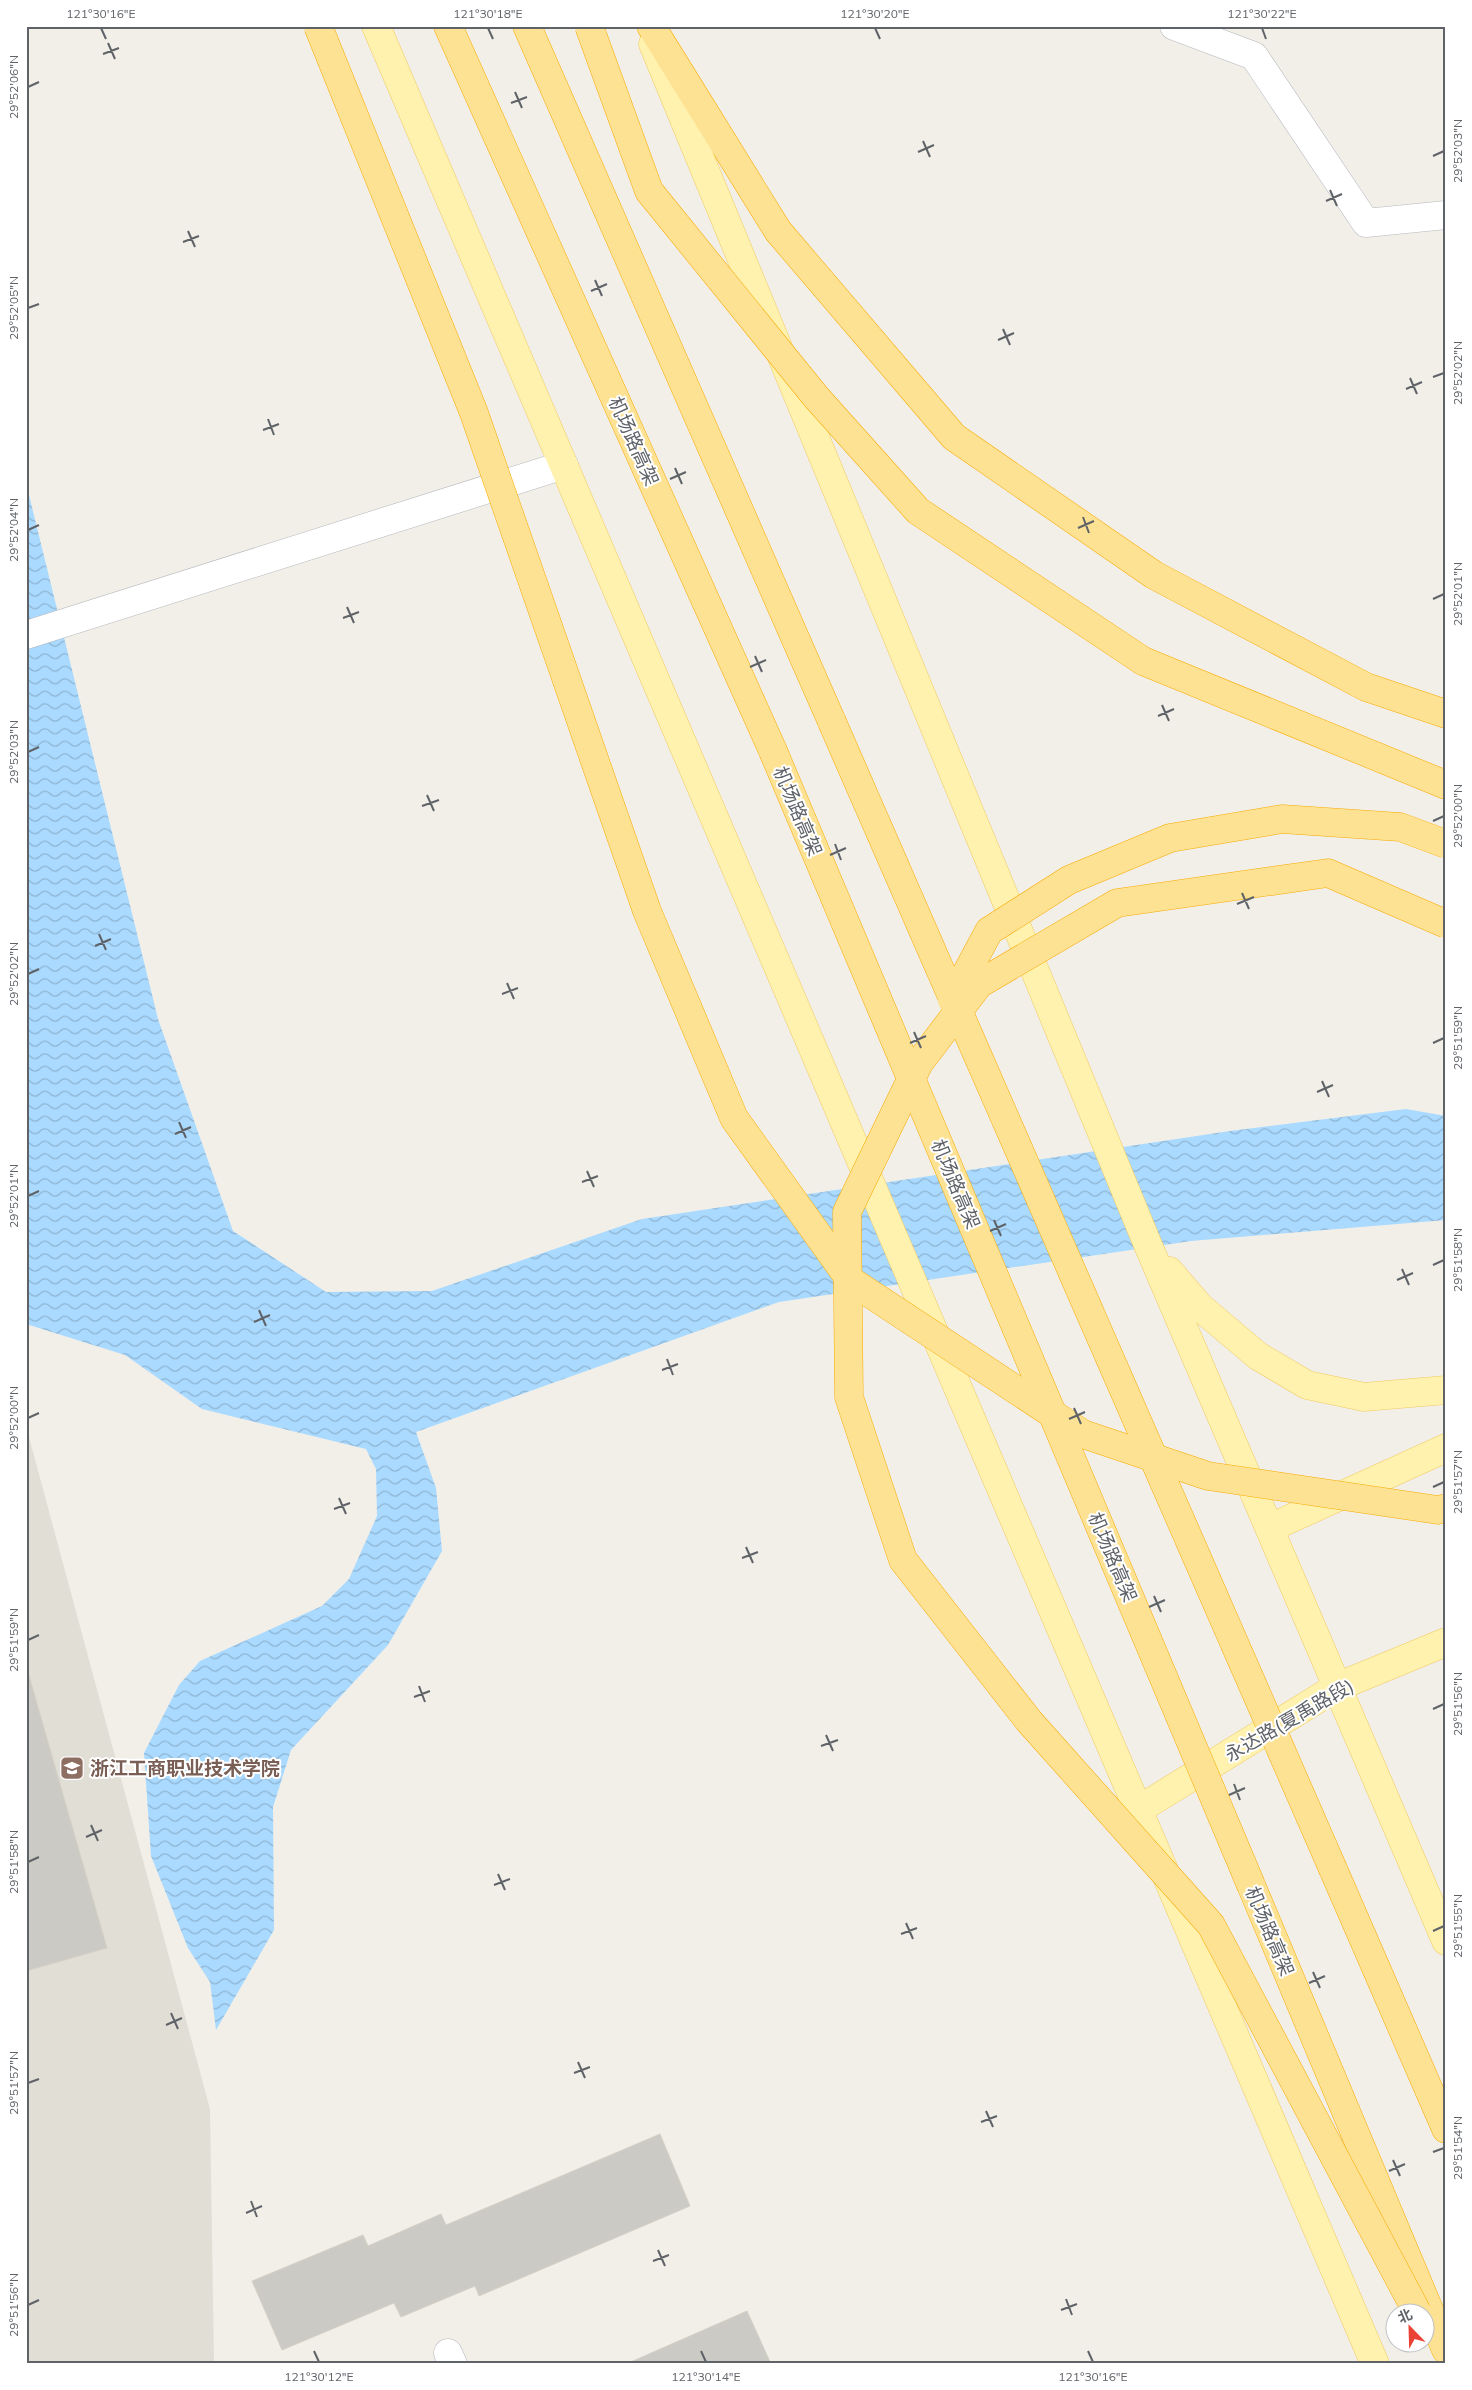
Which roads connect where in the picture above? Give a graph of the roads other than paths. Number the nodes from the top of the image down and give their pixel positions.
1 (318, 26) edge
2 (376, 26) edge
3 (448, 26) edge
4 (527, 26) edge
5 (589, 26) edge
6 (646, 26) edge
7 (651, 26) edge
8 (1174, 26) edge
9 (1446, 215) edge
10 (564, 465) junction
11 (26, 635) edge
12 (1446, 714) edge
13 (1446, 785) edge
14 (1446, 844) edge
15 (1446, 924) edge
16 (919, 1063) junction
17 (1149, 1247) junction
18 (1446, 1390) edge
19 (1446, 1448) edge
20 (1446, 1508) edge
21 (1270, 1528) junction
22 (1446, 1642) edge
23 (1338, 1687) junction
24 (1138, 1810) junction
25 (1446, 1941) edge
26 (1446, 2129) edge
27 (1412, 2302) edge
28 (1434, 2346) edge
29 (1446, 2350) edge
30 (1375, 2364) edge
31 (1444, 2364) edge

1 - 20 highway, bridge
2 - 10 main road
3 - 29 highway, 机场路高架, bridge
4 - 26 highway, bridge
5 - 13 highway, bridge
6 - 17 main road
7 - 12 highway
8 - 9 lane
10 - 11 lane
10 - 24 main road
14 - 16 highway, bridge
15 - 16 highway, bridge
16 - 27 highway, bridge
17 - 18 main road
17 - 21 main road
19 - 21 main road
21 - 23 main road
22 - 23 main road, 永达路(夏禹路段)
23 - 24 main road, 永达路(夏禹路段)
23 - 25 main road
24 - 30 main road
28 - 31 highway

